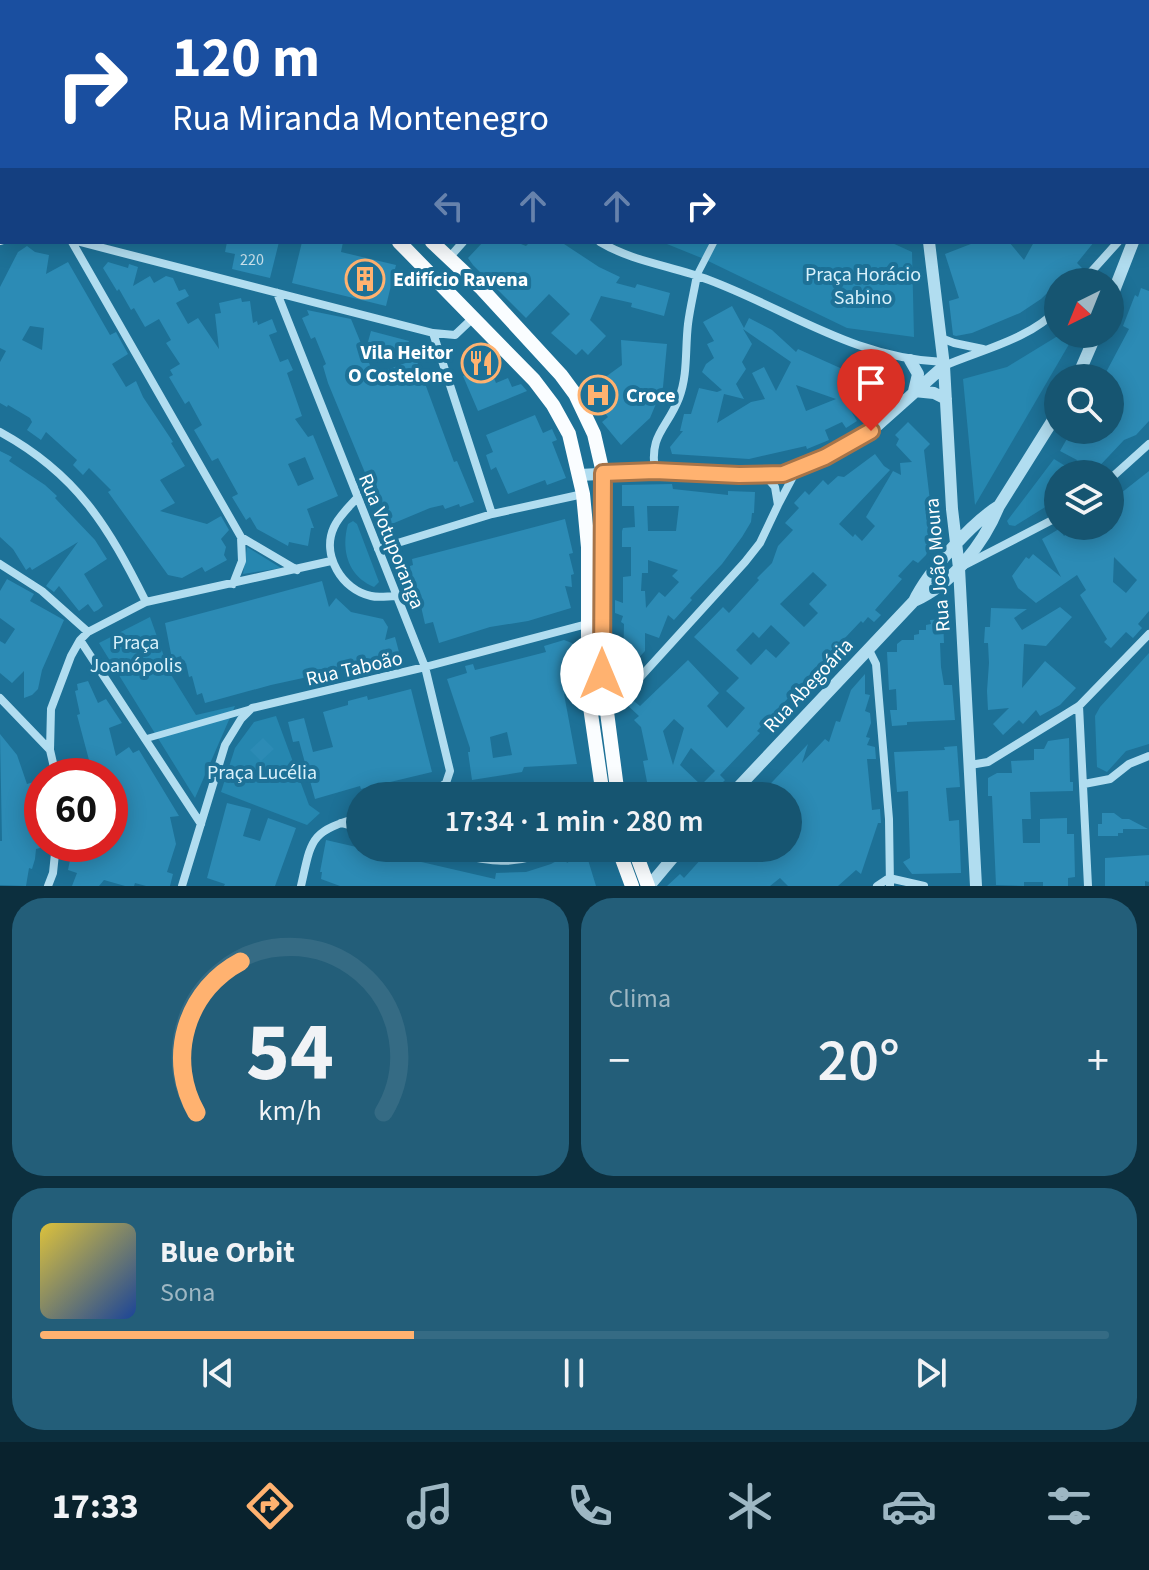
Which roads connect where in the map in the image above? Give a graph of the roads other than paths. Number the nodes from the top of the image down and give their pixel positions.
1 (73, 244) edge
2 (88, 244) edge
3 (401, 244) edge
4 (434, 244) edge
5 (461, 244) edge
6 (604, 244) edge
7 (713, 244) edge
8 (929, 244) edge
9 (1116, 244) edge
10 (1131, 246) edge
11 (449, 258) junction
12 (1095, 268) edge
13 (1123, 268) edge
14 (697, 275) junction
15 (277, 293) junction
16 (474, 317) junction
17 (1044, 319) edge
18 (433, 333) junction
19 (941, 338) junction
20 (984, 349) junction
21 (910, 360) junction
22 (944, 364) junction
23 (914, 391) junction
24 (946, 399) junction
25 (0, 432) edge
26 (1044, 434) edge
27 (1149, 444) edge
28 (1124, 466) edge
29 (797, 469) junction
30 (655, 471) junction
31 (603, 473) junction
32 (580, 475) junction
33 (765, 475) junction
34 (583, 494) junction
35 (357, 498) junction
36 (778, 505) junction
37 (999, 506) junction
38 (952, 509) junction
39 (492, 514) junction
40 (985, 515) junction
41 (1044, 524) edge
42 (241, 537) junction
43 (955, 547) junction
44 (378, 549) junction
45 (331, 561) junction
46 (0, 564) edge
47 (959, 568) junction
48 (297, 570) junction
49 (233, 584) junction
50 (396, 596) junction
51 (914, 601) junction
52 (146, 602) junction
53 (587, 624) junction
54 (88, 632) junction
55 (1149, 634) edge
56 (80, 640) junction
57 (869, 650) junction
58 (425, 667) junction
59 (0, 698) edge
60 (605, 701) junction
61 (1079, 706) junction
62 (252, 708) junction
63 (145, 739) junction
64 (50, 750) junction
65 (1149, 756) edge
66 (52, 758) edge
67 (970, 765) junction
68 (446, 782) edge
69 (601, 782) edge
70 (616, 782) edge
71 (743, 782) edge
72 (1084, 784) junction
73 (346, 821) edge
74 (341, 823) junction
75 (201, 824) junction
76 (346, 824) edge
77 (54, 862) edge
78 (623, 862) edge
79 (639, 862) edge
80 (669, 862) edge
81 (890, 882) edge
82 (48, 886) edge
83 (182, 886) edge
84 (301, 886) edge
85 (632, 886) edge
86 (648, 886) edge
87 (877, 886) edge
88 (924, 886) edge
89 (976, 886) edge
90 (1088, 886) edge

1 - 42 street
2 - 15 street
3 - 16 main road
4 - 11 main road
5 - 11 street
6 - 14 street
7 - 14 street
8 - 19 street, Rua João Moura
9 - 12 street
10 - 13 street
11 - 31 main road
14 - 21 street
14 - 30 street
15 - 18 street
15 - 35 street, Rua Votuporanga
16 - 18 street
16 - 32 main road
17 - 20 street
18 - 39 street
19 - 20 street
19 - 22 street, Rua João Moura
20 - 22 street
21 - 22 street
21 - 23 street
22 - 23 street
22 - 24 street, Rua João Moura
23 - 24 street
23 - 29 street
24 - 38 street, Rua João Moura
25 - 52 street
26 - 37 street, Rua Abegoária
27 - 28 street
29 - 33 street
29 - 36 street
30 - 31 street
30 - 33 street
31 - 32 street
31 - 60 main road
32 - 34 main road
33 - 36 street
34 - 39 street
34 - 53 main road
35 - 44 street, Rua Votuporanga
35 - 45 street
36 - 60 street
37 - 40 street, Rua Abegoária
37 - 47 street, Rua Abegoária
38 - 40 street
38 - 43 street, Rua João Moura
39 - 44 street
40 - 43 street, Rua Abegoária
41 - 47 street
42 - 48 street
42 - 49 street
43 - 47 street, Rua João Moura
43 - 51 street, Rua Abegoária
44 - 50 street, Rua Votuporanga
45 - 48 street
45 - 50 street
46 - 54 street
47 - 51 street, Rua Abegoária
47 - 67 street, Rua João Moura
48 - 49 street
49 - 52 street
50 - 58 street, Rua Votuporanga
51 - 57 street, Rua Abegoária
52 - 54 street
53 - 58 street, Rua Taboão
53 - 69 main road
54 - 56 street
55 - 61 street
56 - 63 street
56 - 64 street
57 - 71 street, Rua Abegoária
57 - 81 street
58 - 62 street, Rua Taboão
58 - 68 street, Rua Votuporanga
59 - 64 street
60 - 70 main road
61 - 67 street
61 - 72 street
62 - 63 street
62 - 75 street
63 - 75 street
64 - 66 street
65 - 72 street
67 - 89 street, Rua João Moura
72 - 90 street
73 - 74 street
74 - 76 street
74 - 84 street
75 - 83 street
77 - 82 street
78 - 85 main road
79 - 86 main road
80 - 86 street
81 - 87 street
81 - 88 street

